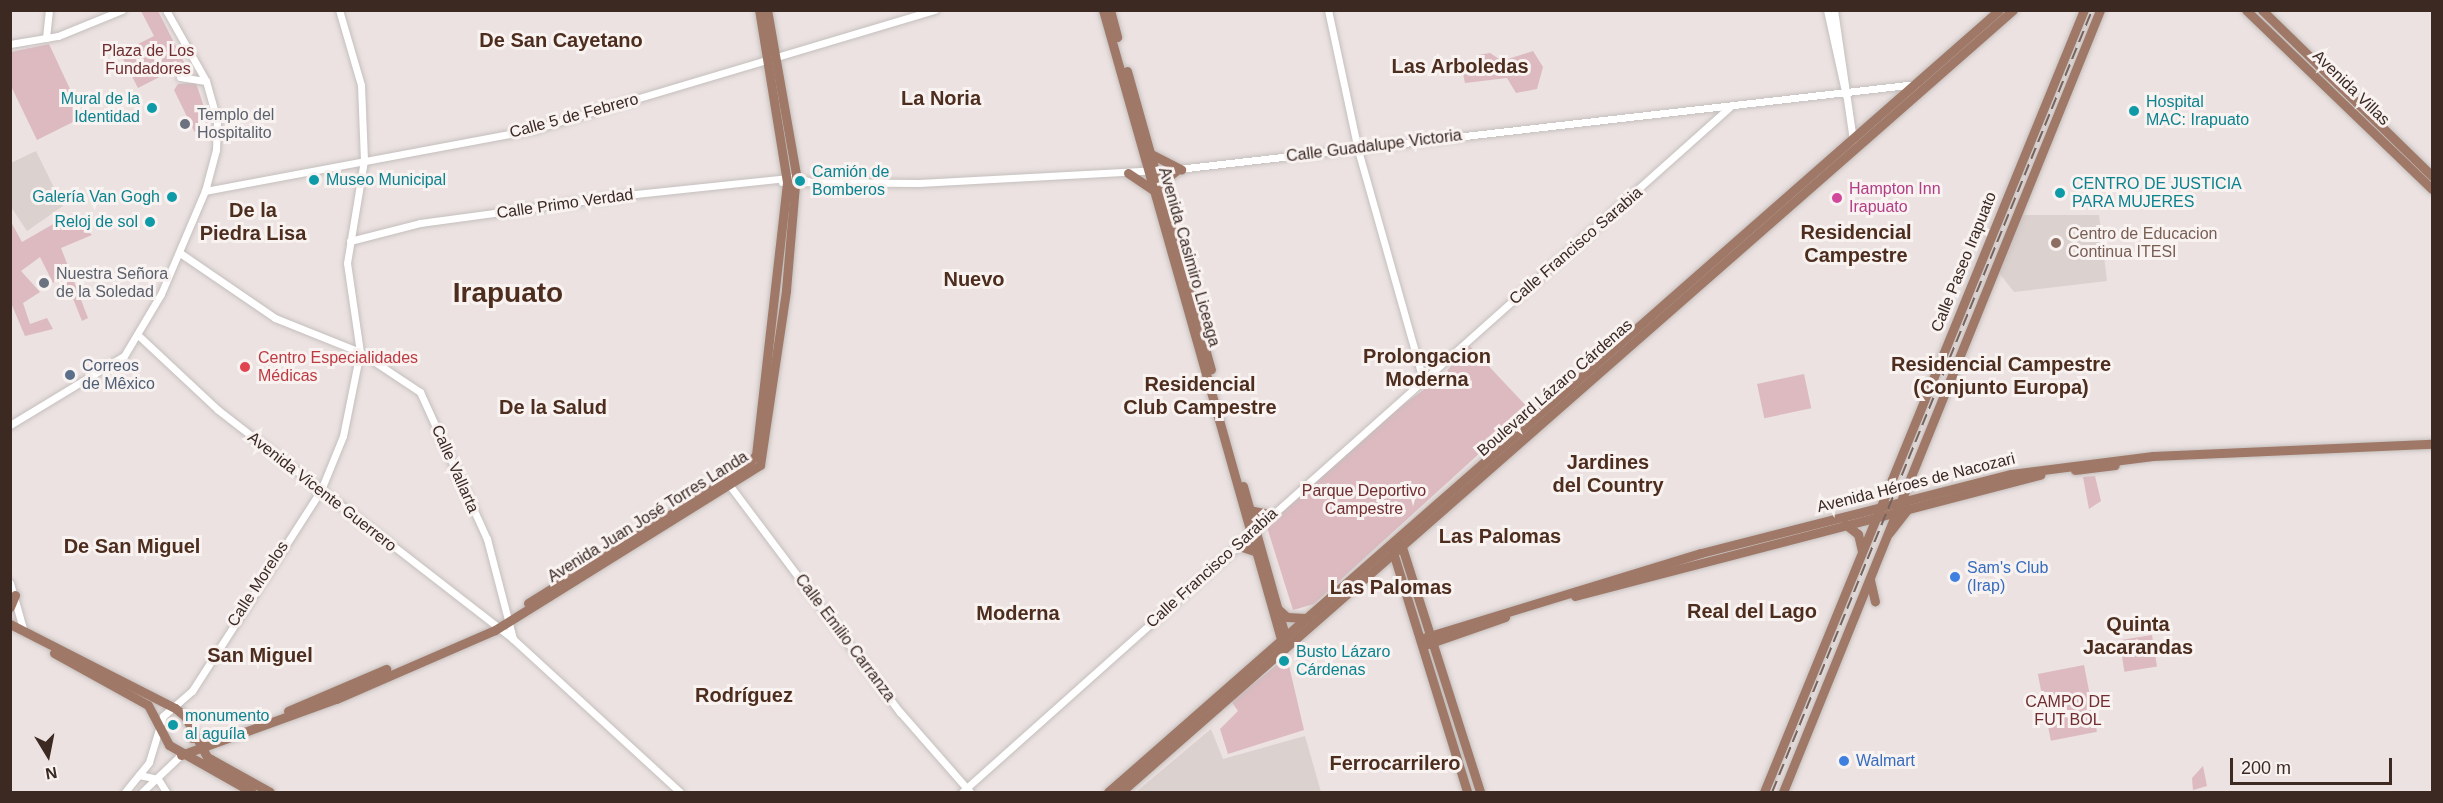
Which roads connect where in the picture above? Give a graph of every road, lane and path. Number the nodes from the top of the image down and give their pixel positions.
1 (49, 10) edge
2 (122, 10) edge
3 (166, 10) edge
4 (339, 10) edge
5 (759, 10) edge
6 (767, 10) edge
7 (935, 10) edge
8 (1103, 10) edge
9 (1110, 10) edge
10 (1328, 10) edge
11 (1827, 10) edge
12 (1834, 10) edge
13 (2000, 10) edge
14 (2013, 10) edge
15 (2084, 10) edge
16 (2100, 10) edge
17 (2246, 10) edge
18 (2262, 10) edge
19 (46, 38) junction
20 (10, 44) edge
21 (774, 61) junction
22 (180, 77) dead end
23 (206, 81) junction
24 (1915, 84) junction
25 (1928, 84) junction
26 (2331, 88) junction
27 (2344, 89) junction
28 (1847, 94) junction
29 (1732, 105) junction
30 (1852, 139) junction
31 (1854, 149) junction
32 (1358, 150) junction
33 (1151, 154) junction
34 (364, 160) junction
35 (1180, 169) junction
36 (1153, 171) junction
37 (1128, 173) junction
38 (2433, 176) edge
39 (789, 182) junction
40 (2433, 189) edge
41 (205, 191) junction
42 (1159, 194) junction
43 (350, 241) junction
44 (180, 254) junction
45 (139, 336) junction
46 (360, 352) junction
47 (1423, 380) junction
48 (10, 425) edge
49 (2433, 444) edge
50 (2433, 450) edge
51 (727, 483) junction
52 (1956, 487) junction
53 (321, 490) junction
54 (1899, 502) junction
55 (1929, 503) junction
56 (1908, 509) junction
57 (1249, 510) junction
58 (1878, 512) junction
59 (1894, 512) junction
60 (1272, 515) junction
61 (1845, 524) junction
62 (1418, 534) junction
63 (1252, 535) junction
64 (1887, 535) junction
65 (1392, 540) junction
66 (1239, 546) junction
67 (1399, 550) junction
68 (1254, 551) junction
69 (1862, 551) junction
70 (1382, 564) junction
71 (1411, 565) junction
72 (1401, 572) junction
73 (1870, 579) junction
74 (10, 583) edge
75 (15, 595) junction
76 (1875, 601) dead end
77 (10, 607) edge
78 (1277, 608) junction
79 (1305, 618) junction
80 (508, 619) junction
81 (10, 624) edge
82 (493, 628) junction
83 (10, 630) edge
84 (24, 633) junction
85 (513, 639) junction
86 (1428, 641) junction
87 (1285, 643) junction
88 (175, 708) junction
89 (159, 734) junction
90 (192, 738) junction
91 (222, 742) junction
92 (198, 750) junction
93 (181, 755) junction
94 (218, 764) junction
95 (139, 776) junction
96 (158, 779) junction
97 (132, 783) junction
98 (966, 791) edge
99 (125, 792) edge
100 (144, 792) edge
101 (166, 792) edge
102 (252, 792) edge
103 (270, 792) edge
104 (680, 792) edge
105 (1108, 792) edge
106 (1121, 792) edge
107 (1467, 792) edge
108 (1480, 792) edge
109 (1764, 792) edge
110 (1783, 792) edge

1 - 19 street
2 - 19 street
3 - 23 street
4 - 34 street
5 - 21 main road, Avenida Juan José Torres Landa
6 - 21 main road, Avenida Juan José Torres Landa
7 - 21 street, Calle 5 de Febrero
8 - 36 main road, Avenida Casimiro Liceaga
9 - 33 main road, Avenida Casimiro Liceaga
10 - 32 street
11 - 28 street
12 - 28 street
13 - 24 main road, Boulevard Lázaro Cárdenas
14 - 25 main road, Boulevard Lázaro Cárdenas
15 - 58 main road, Calle Paseo Irapuato
16 - 54 main road, Calle Paseo Irapuato
17 - 26 main road, Avenida Villas
18 - 27 main road, Avenida Villas
19 - 20 street
21 - 34 street, Calle 5 de Febrero
21 - 39 main road, Avenida Juan José Torres Landa
22 - 23 street
23 - 41 street
24 - 25 street, Calle Guadalupe Victoria
24 - 28 street, Calle Guadalupe Victoria
24 - 30 main road, Boulevard Lázaro Cárdenas
25 - 31 main road, Boulevard Lázaro Cárdenas
26 - 27 main road
26 - 40 main road, Avenida Villas
27 - 38 main road, Avenida Villas
28 - 29 street, Calle Guadalupe Victoria
28 - 30 street
29 - 32 street, Calle Guadalupe Victoria
29 - 47 street, Calle Francisco Sarabia
30 - 31 street
30 - 65 main road, Boulevard Lázaro Cárdenas
31 - 62 main road, Boulevard Lázaro Cárdenas
32 - 35 street, Calle Guadalupe Victoria
32 - 47 street
33 - 35 main road
33 - 36 main road, Avenida Casimiro Liceaga
34 - 41 street, Calle 5 de Febrero
34 - 43 street
35 - 36 street, Calle Guadalupe Victoria
35 - 42 main road
36 - 37 street, Calle Guadalupe Victoria
36 - 42 main road, Avenida Casimiro Liceaga
37 - 39 street, Calle Guadalupe Victoria
37 - 42 main road
39 - 43 street, Calle Primo Verdad
39 - 51 main road, Avenida Juan José Torres Landa
41 - 44 street
42 - 57 main road, Avenida Casimiro Liceaga
42 - 63 main road, Avenida Casimiro Liceaga
43 - 46 street
44 - 45 street
44 - 46 street, Calle Vallarta
45 - 48 street
45 - 53 street, Avenida Vicente Guerrero
46 - 53 street, Calle Morelos
46 - 80 street, Calle Vallarta
47 - 60 street, Calle Francisco Sarabia
49 - 52 main road, Avenida Héroes de Nacozari
50 - 55 main road, Avenida Héroes de Nacozari
51 - 80 main road, Avenida Juan José Torres Landa
51 - 98 street, Calle Emilio Carranza
52 - 54 main road, Avenida Héroes de Nacozari
52 - 55 main road
53 - 82 street, Avenida Vicente Guerrero
53 - 88 street, Calle Morelos
54 - 58 main road, Avenida Héroes de Nacozari
54 - 59 main road, Calle Paseo Irapuato
55 - 56 main road, Avenida Héroes de Nacozari
56 - 59 main road, Avenida Héroes de Nacozari
56 - 64 main road
57 - 60 main road
57 - 63 main road, Avenida Casimiro Liceaga
58 - 59 main road, Avenida Héroes de Nacozari
58 - 61 main road, Avenida Héroes de Nacozari
58 - 69 main road, Calle Paseo Irapuato
58 - 86 main road, Avenida Héroes de Nacozari
59 - 64 main road, Calle Paseo Irapuato
60 - 63 street, Calle Francisco Sarabia
61 - 69 main road
61 - 86 main road, Avenida Héroes de Nacozari
62 - 67 main road, Boulevard Lázaro Cárdenas
62 - 71 main road
63 - 66 street, Calle Francisco Sarabia
63 - 68 main road, Avenida Casimiro Liceaga
63 - 78 main road, Avenida Casimiro Liceaga
64 - 73 main road, Calle Paseo Irapuato
65 - 67 main road
65 - 79 main road, Boulevard Lázaro Cárdenas
66 - 68 main road
66 - 98 street, Calle Francisco Sarabia
67 - 70 main road, Boulevard Lázaro Cárdenas
67 - 71 main road
67 - 72 main road
68 - 87 main road, Avenida Casimiro Liceaga
69 - 109 main road, Calle Paseo Irapuato
70 - 72 main road
70 - 87 main road, Boulevard Lázaro Cárdenas
71 - 86 main road
72 - 86 main road
73 - 76 main road
73 - 110 main road, Calle Paseo Irapuato
74 - 75 street
75 - 77 main road
75 - 84 street
78 - 79 main road
78 - 87 main road, Avenida Casimiro Liceaga
79 - 87 main road, Boulevard Lázaro Cárdenas
80 - 82 main road, Avenida Juan José Torres Landa
80 - 85 street
81 - 84 main road
82 - 85 street, Avenida Vicente Guerrero
82 - 90 main road, Avenida Juan José Torres Landa
82 - 91 main road, Avenida Juan José Torres Landa
83 - 84 main road
84 - 88 main road
84 - 89 main road
85 - 104 street, Avenida Vicente Guerrero
86 - 107 main road
86 - 108 main road
87 - 105 main road, Boulevard Lázaro Cárdenas
87 - 106 main road, Boulevard Lázaro Cárdenas
88 - 89 street
88 - 90 main road
89 - 93 main road
89 - 95 street
90 - 92 main road
91 - 92 main road, Avenida Juan José Torres Landa
91 - 94 main road
92 - 93 main road, Avenida Juan José Torres Landa
92 - 94 main road
93 - 96 street, Avenida Juan José Torres Landa
93 - 102 main road
94 - 103 main road
95 - 96 street
95 - 97 street
96 - 100 street, Avenida Juan José Torres Landa
96 - 101 street
97 - 99 street
97 - 100 street

